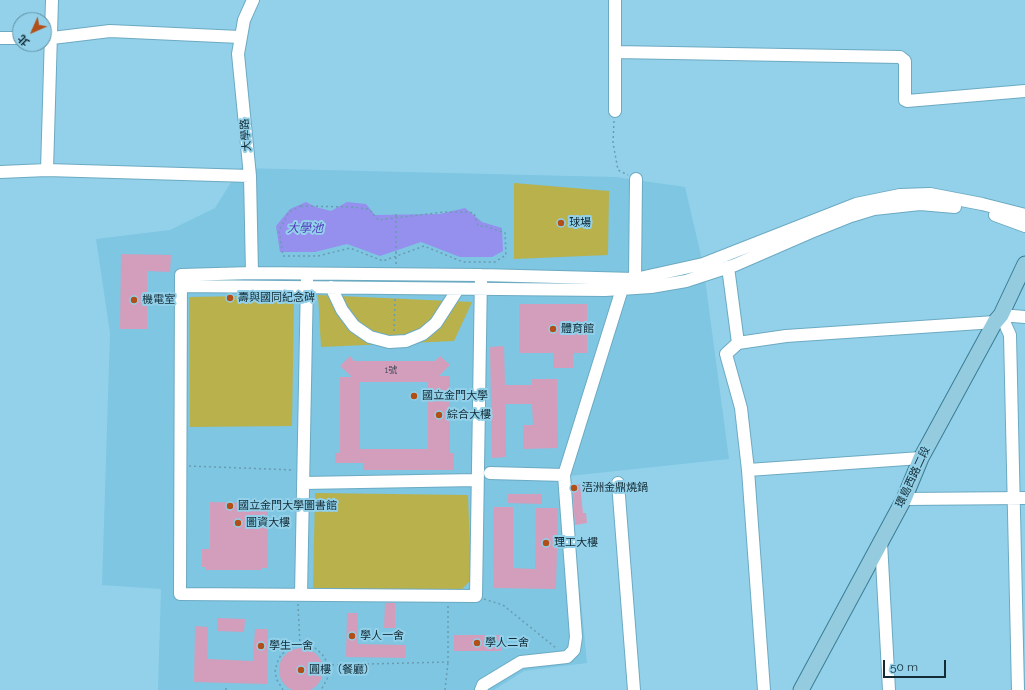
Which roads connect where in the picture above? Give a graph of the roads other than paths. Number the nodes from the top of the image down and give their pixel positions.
1 (52, 0) edge
2 (253, 0) edge
3 (615, 0) edge
4 (51, 12) edge
5 (240, 37) junction
6 (0, 38) edge
7 (12, 38) edge
8 (52, 38) edge
9 (48, 52) edge
10 (615, 52) junction
11 (1025, 91) edge
12 (615, 111) road end
13 (46, 170) junction
14 (0, 172) edge
15 (250, 176) junction
16 (636, 179) road end
17 (1025, 215) edge
18 (1025, 226) edge
19 (1025, 264) edge
20 (728, 267) junction
21 (252, 272) junction
22 (307, 274) junction
23 (481, 275) junction
24 (635, 279) junction
25 (181, 281) junction
26 (307, 287) junction
27 (331, 287) junction
28 (458, 288) junction
29 (480, 289) junction
30 (622, 289) junction
31 (1025, 317) edge
32 (998, 318) junction
33 (738, 343) junction
34 (921, 458) junction
35 (748, 470) junction
36 (490, 473) dead end
37 (564, 475) junction
38 (477, 480) junction
39 (303, 483) junction
40 (618, 483) dead end
41 (1019, 498) edge
42 (904, 499) junction
43 (882, 542) junction
44 (301, 595) junction
45 (481, 690) edge
46 (634, 690) edge
47 (764, 690) edge
48 (801, 690) edge
49 (889, 690) edge
50 (1018, 690) edge

1 - 4 street
2 - 5 street, 大學路
3 - 10 street
5 - 8 street
5 - 15 street, 大學路
6 - 7 street
9 - 13 street
10 - 11 street
10 - 12 street
13 - 14 street
13 - 15 street
15 - 21 street, 大學路
16 - 24 street
17 - 24 street
18 - 20 street
19 - 32 main road, 環島西路二段
20 - 30 street
20 - 33 street
21 - 22 street
21 - 25 street
22 - 23 street
22 - 26 street
23 - 24 street
23 - 29 street
25 - 26 street
25 - 44 street
26 - 27 street
26 - 39 street
27 - 28 street
27 - 28 street
28 - 29 street
29 - 30 street
29 - 38 street
30 - 37 street
31 - 32 street
32 - 33 street
32 - 34 main road, 環島西路二段
32 - 41 street
33 - 35 street
34 - 35 street
34 - 42 main road, 環島西路二段
35 - 47 street
36 - 37 street
37 - 45 street
38 - 39 street
38 - 44 street
39 - 44 street
40 - 46 street
41 - 42 street
41 - 50 street
42 - 43 main road, 環島西路二段
43 - 48 main road, 環島西路二段
43 - 49 street

